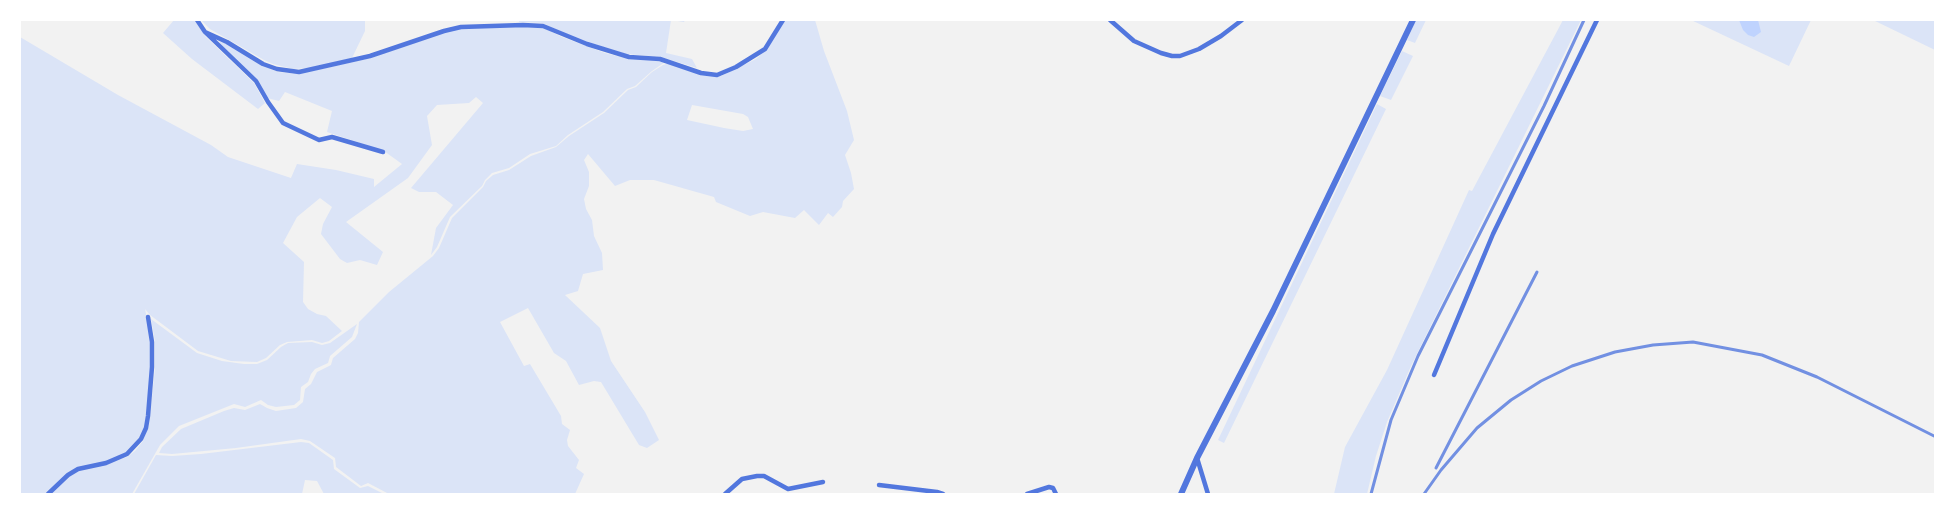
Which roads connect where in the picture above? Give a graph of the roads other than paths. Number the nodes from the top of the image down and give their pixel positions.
1 (197, 20) edge
2 (783, 20) edge
3 (1110, 20) edge
4 (1242, 20) edge
5 (1413, 20) edge
6 (1597, 20) edge
7 (205, 32) junction
8 (383, 152) dead end
9 (148, 317) dead end
10 (1434, 375) dead end
11 (1197, 458) junction
12 (823, 482) dead end
13 (879, 485) dead end
14 (727, 494) edge
15 (48, 495) edge
16 (943, 495) edge
17 (1027, 495) edge
18 (1056, 495) edge
19 (1180, 495) edge
20 (1208, 495) edge

1 - 7 street
2 - 7 street
3 - 4 street
5 - 11 street
6 - 10 street
7 - 8 street
9 - 15 street
11 - 19 street
11 - 20 street
12 - 14 street
13 - 16 street
17 - 18 street

